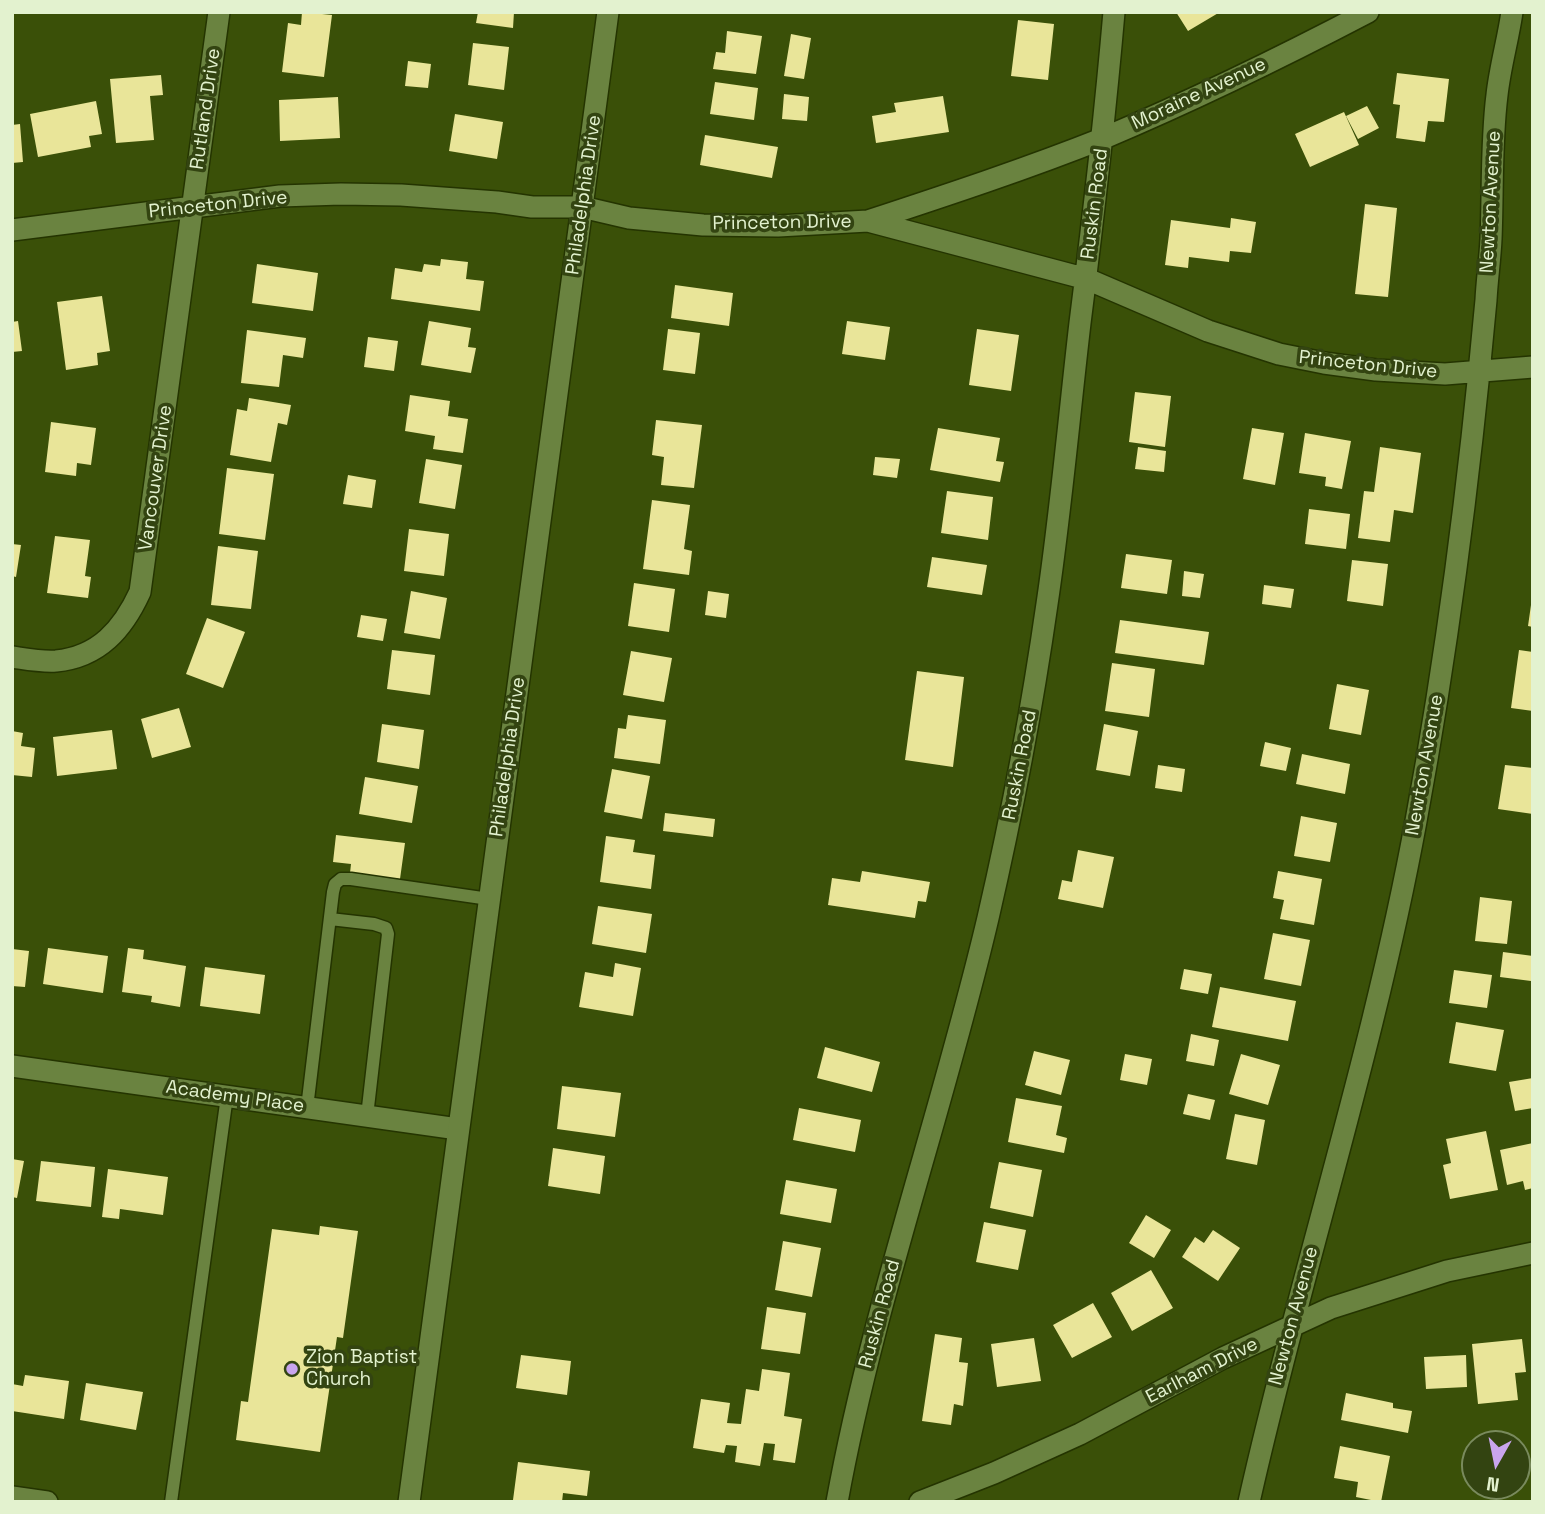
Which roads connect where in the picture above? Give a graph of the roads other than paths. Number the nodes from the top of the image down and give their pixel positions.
1 (219, 12) edge
2 (608, 12) edge
3 (1114, 12) edge
4 (1368, 12) edge
5 (1512, 12) edge
6 (1103, 138) junction
7 (193, 206) junction
8 (582, 207) junction
9 (868, 221) junction
10 (12, 230) edge
11 (1087, 279) junction
12 (1533, 368) edge
13 (1479, 372) junction
14 (12, 656) edge
15 (489, 899) junction
16 (330, 919) junction
17 (12, 1066) edge
18 (227, 1096) junction
19 (307, 1108) junction
20 (367, 1116) junction
21 (458, 1129) junction
22 (1533, 1253) edge
23 (1291, 1326) junction
24 (12, 1497) edge
25 (47, 1502) edge
26 (171, 1502) edge
27 (409, 1502) edge
28 (837, 1502) edge
29 (920, 1502) edge
30 (1249, 1502) edge

1 - 7 street, Rutland Drive
2 - 8 street, Philadelphia Drive
3 - 6 street, Ruskin Road
4 - 6 street, Moraine Avenue
5 - 13 street, Newton Avenue
6 - 9 street, Moraine Avenue
6 - 11 street, Ruskin Road
7 - 8 street, Princeton Drive
7 - 10 street, Princeton Drive
7 - 14 street, Vancouver Drive
8 - 9 street, Princeton Drive
8 - 15 street, Philadelphia Drive
9 - 11 street, Princeton Drive
11 - 13 street, Princeton Drive
11 - 28 street, Ruskin Road
12 - 13 street, Princeton Drive
13 - 23 street, Newton Avenue
15 - 16 lane
15 - 21 street, Philadelphia Drive
16 - 19 lane
16 - 20 lane
17 - 18 street, Academy Place
18 - 19 street, Academy Place
18 - 26 lane
19 - 20 street, Academy Place
20 - 21 street, Academy Place
21 - 27 street, Philadelphia Drive
22 - 23 street, Earlham Drive
23 - 29 street, Earlham Drive
23 - 30 street, Newton Avenue
24 - 25 street

